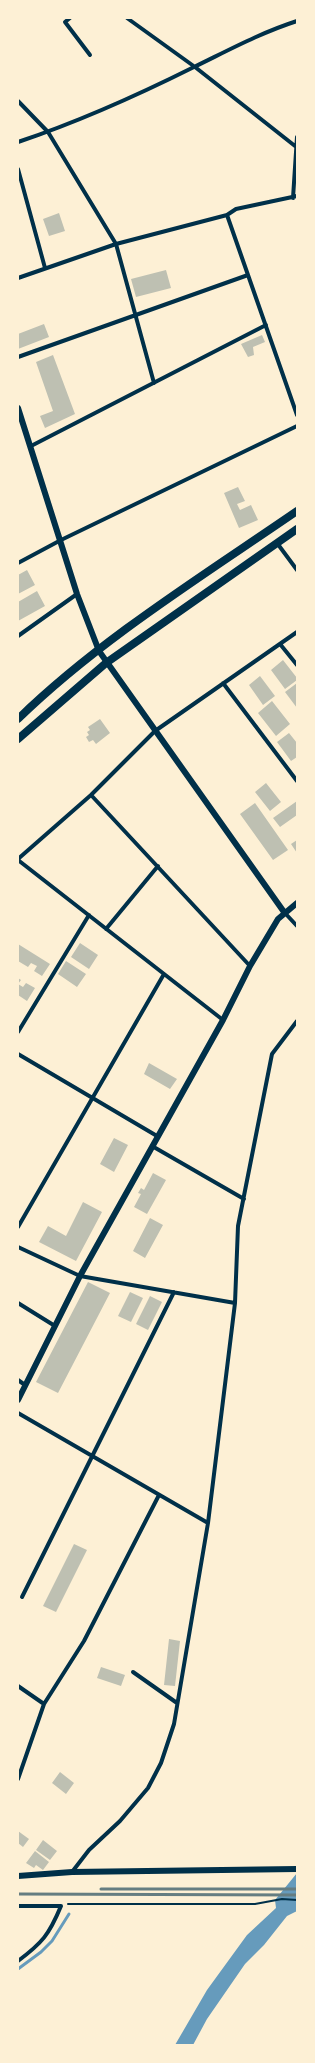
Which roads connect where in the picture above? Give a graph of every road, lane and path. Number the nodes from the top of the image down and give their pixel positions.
1 (70, 18) edge
2 (127, 18) edge
3 (297, 21) edge
4 (90, 55) dead end
5 (195, 67) junction
6 (18, 101) edge
7 (48, 132) junction
8 (297, 137) edge
9 (18, 142) edge
10 (295, 146) junction
11 (18, 169) edge
12 (295, 197) edge
13 (227, 215) junction
14 (116, 244) junction
15 (44, 268) junction
16 (248, 275) junction
17 (18, 278) edge
18 (134, 315) junction
19 (266, 325) junction
20 (18, 357) edge
21 (154, 383) junction
22 (18, 408) edge
23 (297, 415) edge
24 (297, 426) edge
25 (31, 446) junction
26 (297, 511) edge
27 (297, 529) edge
28 (61, 540) junction
29 (277, 543) junction
30 (18, 563) edge
31 (297, 570) edge
32 (77, 594) junction
33 (297, 632) edge
34 (18, 636) edge
35 (280, 644) junction
36 (99, 651) junction
37 (106, 664) junction
38 (297, 665) edge
39 (223, 683) junction
40 (18, 719) edge
41 (155, 731) junction
42 (18, 739) edge
43 (297, 781) edge
44 (91, 795) junction
45 (18, 859) edge
46 (158, 866) junction
47 (297, 903) edge
48 (284, 912) junction
49 (88, 915) junction
50 (297, 926) edge
51 (106, 929) junction
52 (250, 966) junction
53 (164, 974) junction
54 (223, 1020) junction
55 (297, 1021) edge
56 (18, 1032) edge
57 (18, 1054) edge
58 (92, 1098) junction
59 (157, 1136) junction
60 (152, 1146) junction
61 (244, 1199) junction
62 (18, 1227) edge
63 (18, 1247) edge
64 (80, 1276) junction
65 (174, 1292) junction
66 (18, 1303) edge
67 (235, 1303) junction
68 (55, 1326) junction
69 (18, 1380) edge
70 (26, 1385) junction
71 (18, 1400) edge
72 (18, 1413) edge
73 (93, 1456) junction
74 (159, 1495) junction
75 (208, 1523) junction
76 (22, 1597) dead end
77 (133, 1672) dead end
78 (18, 1686) edge
79 (177, 1703) junction
80 (44, 1704) junction
81 (18, 1779) edge
82 (297, 1869) edge
83 (72, 1872) junction
84 (18, 1876) edge
85 (297, 1900) edge
86 (18, 1906) edge
87 (61, 1906) junction
88 (18, 1961) edge

1 - 4 street
2 - 5 street
3 - 5 street
5 - 7 street
5 - 10 street
6 - 7 street
7 - 9 street
7 - 14 street
8 - 10 street
10 - 12 street
11 - 15 street
12 - 13 street
13 - 14 street
13 - 16 street
14 - 15 street
14 - 18 street
15 - 17 street
16 - 18 street
16 - 19 street
18 - 20 street
18 - 21 street
19 - 21 street
19 - 23 street
21 - 25 street
22 - 25 street
24 - 28 street
25 - 28 street
26 - 36 main road
27 - 29 main road
28 - 30 street
28 - 32 street
29 - 31 street
29 - 37 main road
32 - 34 street
32 - 36 street
33 - 35 street
35 - 38 street
35 - 39 street
36 - 37 street
36 - 40 main road
37 - 41 street
37 - 42 main road
39 - 41 street
39 - 43 street
41 - 44 street
41 - 48 street
44 - 45 street
44 - 46 street
45 - 49 street
46 - 51 street
46 - 52 street
47 - 48 street
48 - 50 street
48 - 52 street
49 - 51 street
49 - 56 street
51 - 53 street
52 - 54 street
53 - 54 street
53 - 58 street
54 - 59 street
55 - 61 street
57 - 58 street
58 - 59 street
58 - 62 street
59 - 60 street
60 - 61 street
60 - 64 street
61 - 67 street
63 - 64 street
64 - 65 street
64 - 68 street
65 - 67 street
65 - 73 street
66 - 68 street
67 - 75 street
68 - 70 street
69 - 70 street
70 - 71 street
72 - 73 street
73 - 74 street
73 - 76 street
74 - 75 street
74 - 80 street
75 - 79 street
77 - 79 street
78 - 80 street
79 - 83 street
80 - 81 street
82 - 83 street
83 - 84 street
85 - 87 path
86 - 87 street
87 - 88 street

